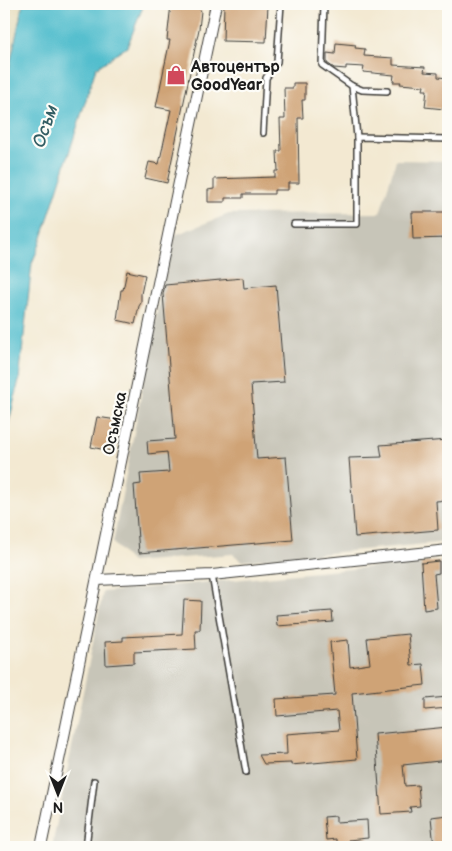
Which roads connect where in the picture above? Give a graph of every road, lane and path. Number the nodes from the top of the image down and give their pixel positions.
1 (7, 4) edge
2 (216, 4) edge
3 (281, 4) edge
4 (324, 4) edge
5 (4, 20) edge
6 (352, 86) junction
7 (387, 91) dead end
8 (263, 133) dead end
9 (357, 137) junction
10 (448, 139) edge
11 (294, 224) dead end
12 (448, 550) edge
13 (212, 575) junction
14 (97, 580) junction
15 (246, 772) dead end
16 (94, 781) dead end
17 (41, 847) edge
18 (86, 847) edge

1 - 5 lane
2 - 14 street, Осъмска
3 - 8 lane
4 - 6 lane
6 - 7 lane
6 - 9 lane
9 - 10 lane
9 - 11 lane
12 - 13 street
13 - 14 street
13 - 15 lane
14 - 17 street, Осъмска
16 - 18 lane

